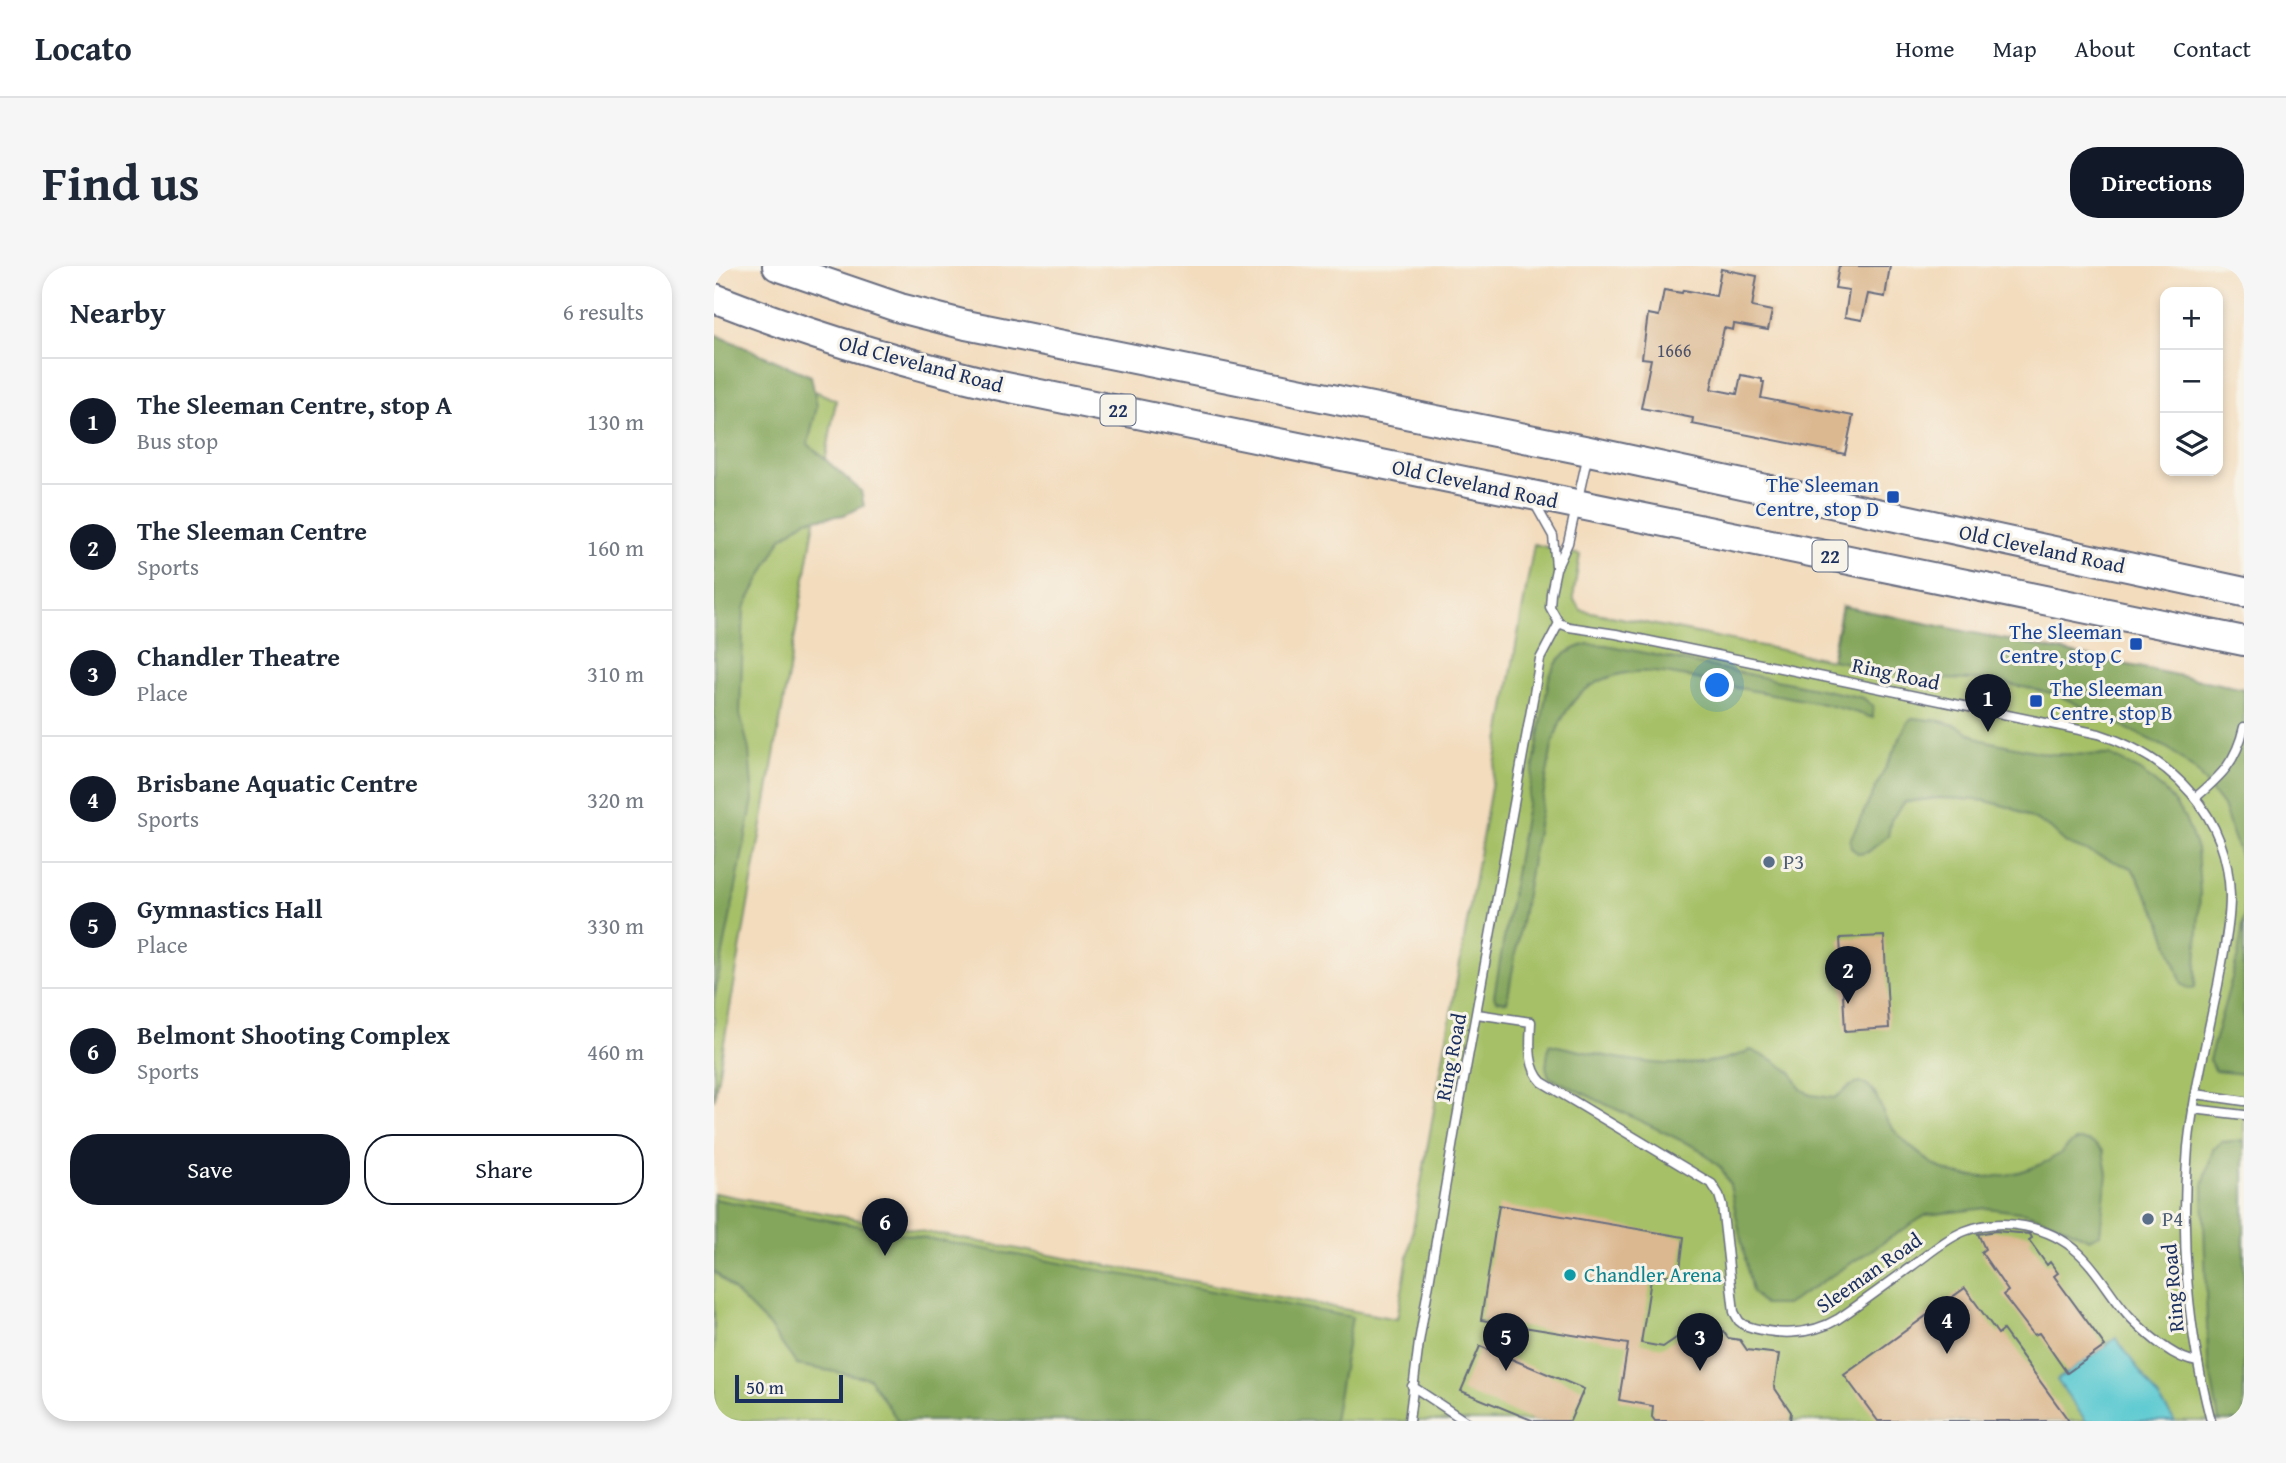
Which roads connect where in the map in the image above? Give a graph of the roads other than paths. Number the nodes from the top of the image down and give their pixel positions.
1 (777, 266) edge
2 (714, 298) edge
3 (1589, 451) junction
4 (1530, 495) junction
5 (1577, 505) junction
6 (1556, 569) junction
7 (2244, 592) edge
8 (1559, 623) junction
9 (2244, 640) edge
10 (2244, 727) edge
11 (2195, 798) junction
12 (1477, 1014) junction
13 (2196, 1094) junction
14 (2244, 1101) edge
15 (2193, 1110) junction
16 (2244, 1115) edge
17 (2198, 1362) junction
18 (1412, 1386) junction
19 (1409, 1421) edge
20 (1465, 1421) edge
21 (2211, 1421) edge

1 - 3 highway, Old Cleveland Road
2 - 4 highway, Old Cleveland Road / 22
3 - 5 lane
3 - 7 highway, Old Cleveland Road
4 - 5 highway, Old Cleveland Road / 22
4 - 6 lane
5 - 6 lane
5 - 9 highway, Old Cleveland Road / 22
6 - 8 lane
8 - 11 lane, Ring Road
8 - 12 lane, Ring Road
10 - 11 lane
11 - 13 lane, Ring Road
12 - 17 lane, Sleeman Road
12 - 18 lane, Ring Road
13 - 14 lane
13 - 15 lane, Ring Road
15 - 16 lane
15 - 17 lane, Ring Road
17 - 21 lane, Ring Road
18 - 19 lane, Ring Road
18 - 20 lane

